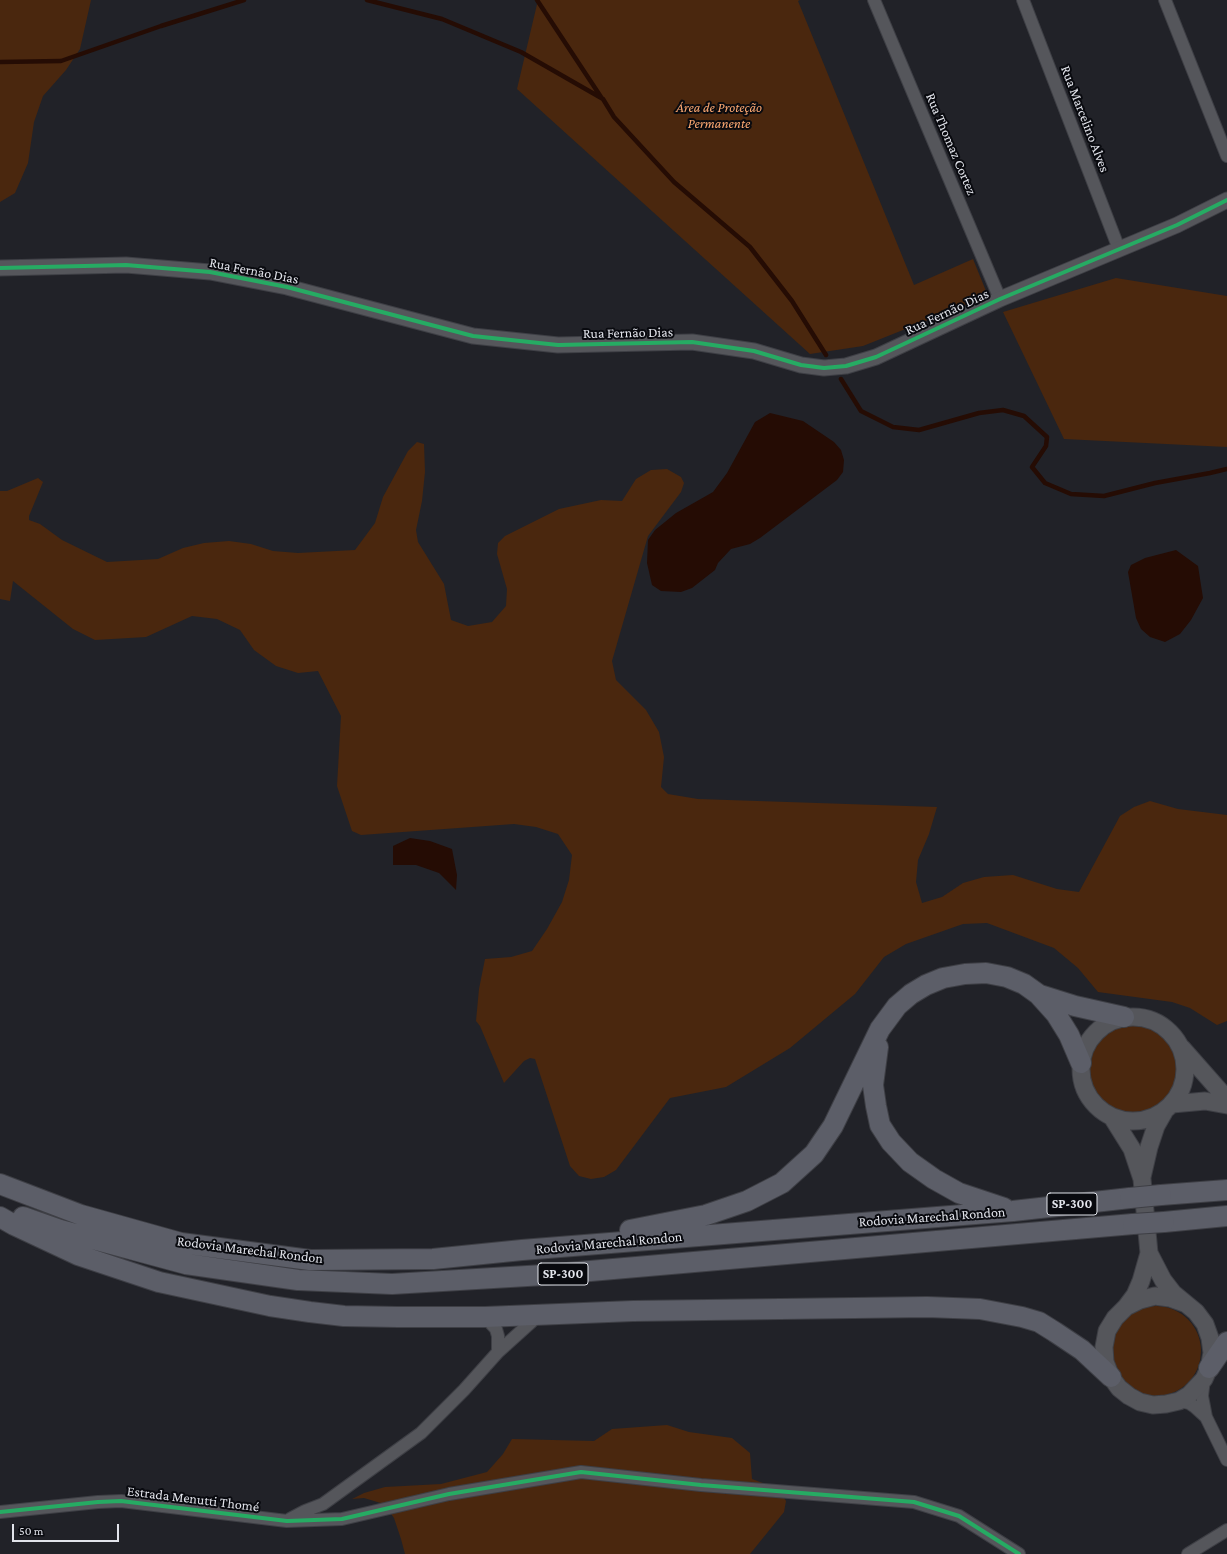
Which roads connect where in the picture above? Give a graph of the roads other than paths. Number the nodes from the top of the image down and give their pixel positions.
1 (874, 0) edge
2 (1023, 0) edge
3 (1166, 0) edge
4 (1227, 156) edge
5 (1227, 200) edge
6 (1119, 249) junction
7 (0, 268) edge
8 (1000, 299) junction
9 (1038, 994) junction
10 (1124, 1017) junction
11 (880, 1029) junction
12 (1181, 1047) junction
13 (1081, 1063) junction
14 (1227, 1099) edge
15 (1227, 1105) edge
16 (1168, 1108) junction
17 (1112, 1118) junction
18 (1142, 1179) junction
19 (0, 1184) edge
20 (1227, 1190) edge
21 (0, 1209) edge
22 (1013, 1210) junction
23 (1227, 1216) edge
24 (0, 1217) edge
25 (522, 1250) junction
26 (1149, 1253) junction
27 (1184, 1303) junction
28 (1126, 1307) junction
29 (539, 1315) junction
30 (486, 1317) junction
31 (1227, 1342) edge
32 (498, 1352) junction
33 (1206, 1374) junction
34 (1111, 1377) junction
35 (1179, 1401) junction
36 (1206, 1417) junction
37 (1227, 1460) edge
38 (0, 1512) edge
39 (287, 1521) junction
40 (1227, 1530) edge
41 (1019, 1554) edge
42 (1188, 1554) edge

1 - 8 street, Rua Thomaz Cortez
2 - 6 street, Rua Marcelino Alves
3 - 4 street
5 - 6 street, Rua Fernão Dias
6 - 8 street, Rua Fernão Dias
7 - 8 street, Rua Fernão Dias
9 - 10 highway
9 - 11 highway
9 - 13 highway
10 - 12 main road
10 - 13 main road
11 - 22 highway
11 - 25 highway
12 - 14 main road
12 - 16 main road
13 - 17 main road
15 - 16 main road
16 - 17 main road
16 - 18 main road
17 - 18 main road
18 - 26 main road
19 - 25 highway, Rodovia Marechal Rondon / SP-300
20 - 22 highway, Rodovia Marechal Rondon / SP-300, bridge
21 - 23 highway, Rodovia Marechal Rondon / SP-300, bridge
22 - 25 highway, Rodovia Marechal Rondon / SP-300
24 - 30 highway
26 - 27 main road
26 - 28 main road
27 - 28 main road
27 - 33 main road
28 - 34 main road
29 - 30 highway
29 - 32 street
29 - 34 highway
30 - 32 street
31 - 33 highway
32 - 39 street
33 - 35 main road
33 - 36 street
34 - 35 main road
35 - 36 street
36 - 37 street
38 - 39 street, Estrada Menutti Thomé
39 - 41 street, Estrada Menutti Thomé
40 - 42 street

